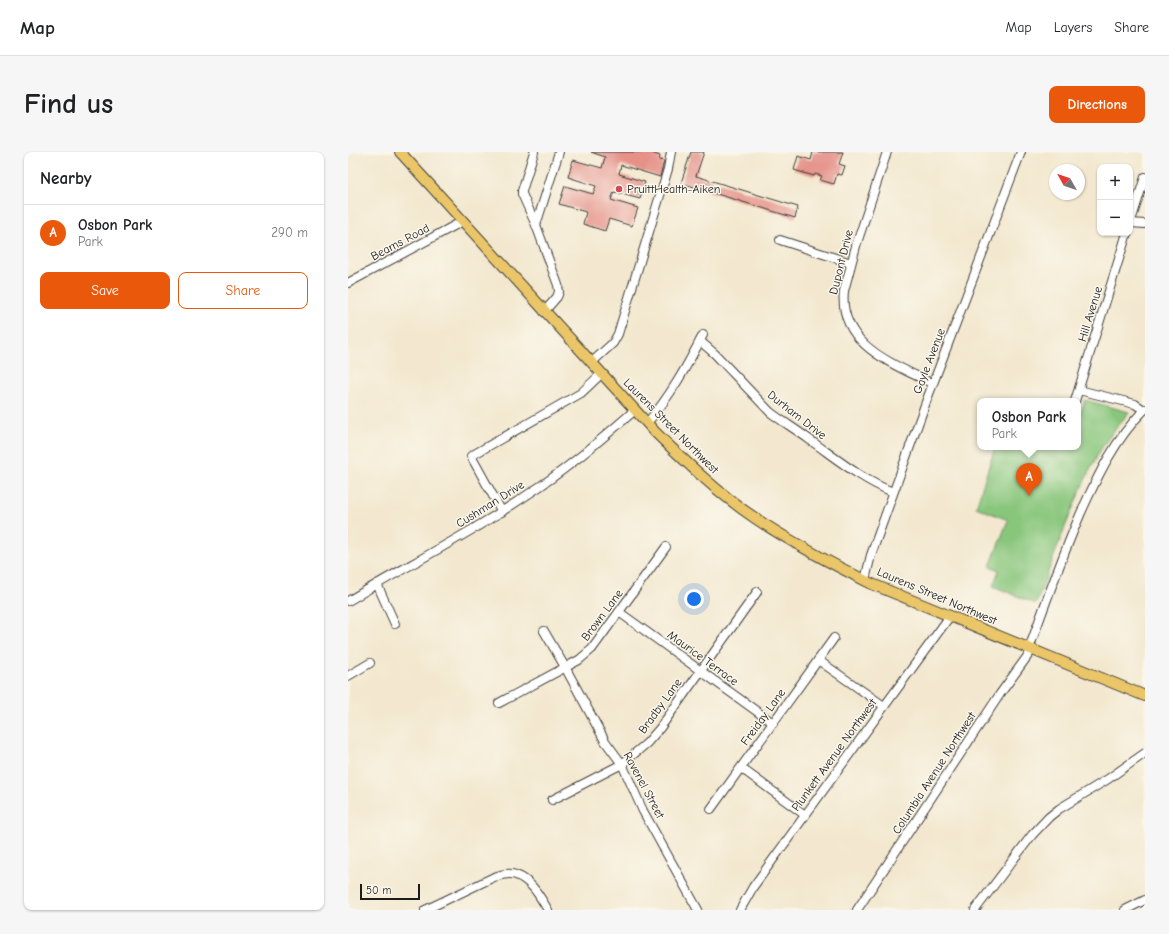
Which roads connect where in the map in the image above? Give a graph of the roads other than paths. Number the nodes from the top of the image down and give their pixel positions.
1 (400, 152) edge
2 (534, 152) edge
3 (559, 152) edge
4 (671, 152) edge
5 (887, 152) edge
6 (1021, 152) edge
7 (1145, 178) edge
8 (1133, 215) edge
9 (463, 221) junction
10 (1133, 224) edge
11 (1145, 224) edge
12 (536, 225) junction
13 (1126, 236) edge
14 (780, 240) dead end
15 (852, 263) junction
16 (348, 283) edge
17 (544, 312) junction
18 (591, 363) junction
19 (601, 374) junction
20 (933, 384) junction
21 (1079, 390) junction
22 (1076, 398) edge
23 (635, 410) junction
24 (1144, 410) edge
25 (647, 423) junction
26 (893, 492) junction
27 (502, 512) junction
28 (666, 547) dead end
29 (865, 580) junction
30 (377, 584) junction
31 (757, 592) dead end
32 (348, 601) edge
33 (619, 612) junction
34 (950, 616) junction
35 (395, 624) dead end
36 (544, 631) dead end
37 (834, 638) dead end
38 (1030, 649) junction
39 (818, 660) junction
40 (370, 664) dead end
41 (565, 667) junction
42 (700, 671) junction
43 (348, 676) edge
44 (1145, 696) edge
45 (499, 703) dead end
46 (884, 706) junction
47 (773, 723) junction
48 (1145, 754) edge
49 (622, 764) junction
50 (741, 768) junction
51 (552, 800) dead end
52 (711, 809) dead end
53 (805, 815) junction
54 (1145, 900) edge
55 (1137, 907) edge
56 (426, 910) edge
57 (548, 910) edge
58 (698, 910) edge
59 (740, 910) edge
60 (857, 910) edge
61 (975, 910) edge
62 (1125, 910) edge

1 - 9 main road, Laurens Street Northwest
2 - 12 street
3 - 12 street
4 - 18 street
5 - 15 street, Dupont Drive
6 - 20 street, Gayle Avenue
7 - 8 street
9 - 16 street, Beams Road
9 - 17 main road, Laurens Street Northwest
10 - 11 street
12 - 17 street
13 - 21 street, Hill Avenue
14 - 15 street
15 - 20 street, Dupont Drive
17 - 18 main road, Laurens Street Northwest
18 - 19 main road, Laurens Street Northwest
19 - 23 main road, Laurens Street Northwest
19 - 27 street
20 - 26 street, Gayle Avenue
21 - 22 street, Hill Avenue
21 - 24 street
23 - 25 main road, Laurens Street Northwest
23 - 27 street, Cushman Drive
24 - 38 street, Columbia Avenue Northwest
25 - 26 street, Durham Drive
25 - 29 main road, Laurens Street Northwest
26 - 29 street, Gayle Avenue
27 - 30 street, Cushman Drive
28 - 33 street, Brown Lane
29 - 34 main road, Laurens Street Northwest
30 - 32 street, Cushman Drive
30 - 35 street
31 - 42 street, Bradby Lane
33 - 41 street, Brown Lane
33 - 42 street, Maurice Terrace
34 - 38 main road, Laurens Street Northwest
34 - 46 street, Plunkett Avenue Northwest
36 - 41 street, Ravenel Street
37 - 39 street, Freiday Lane
38 - 44 main road, Laurens Street Northwest
38 - 60 street, Columbia Avenue Northwest
39 - 46 street
39 - 47 street, Freiday Lane
40 - 43 street
41 - 45 street, Brown Lane
41 - 49 street, Ravenel Street
42 - 47 street, Maurice Terrace
42 - 49 street, Bradby Lane
46 - 53 street, Plunkett Avenue Northwest
47 - 50 street, Freiday Lane
48 - 61 street
49 - 51 street, Bradby Lane
49 - 58 street, Ravenel Street
50 - 52 street, Freiday Lane
50 - 53 street
53 - 59 street, Plunkett Avenue Northwest
54 - 55 street
55 - 62 street
56 - 57 street

